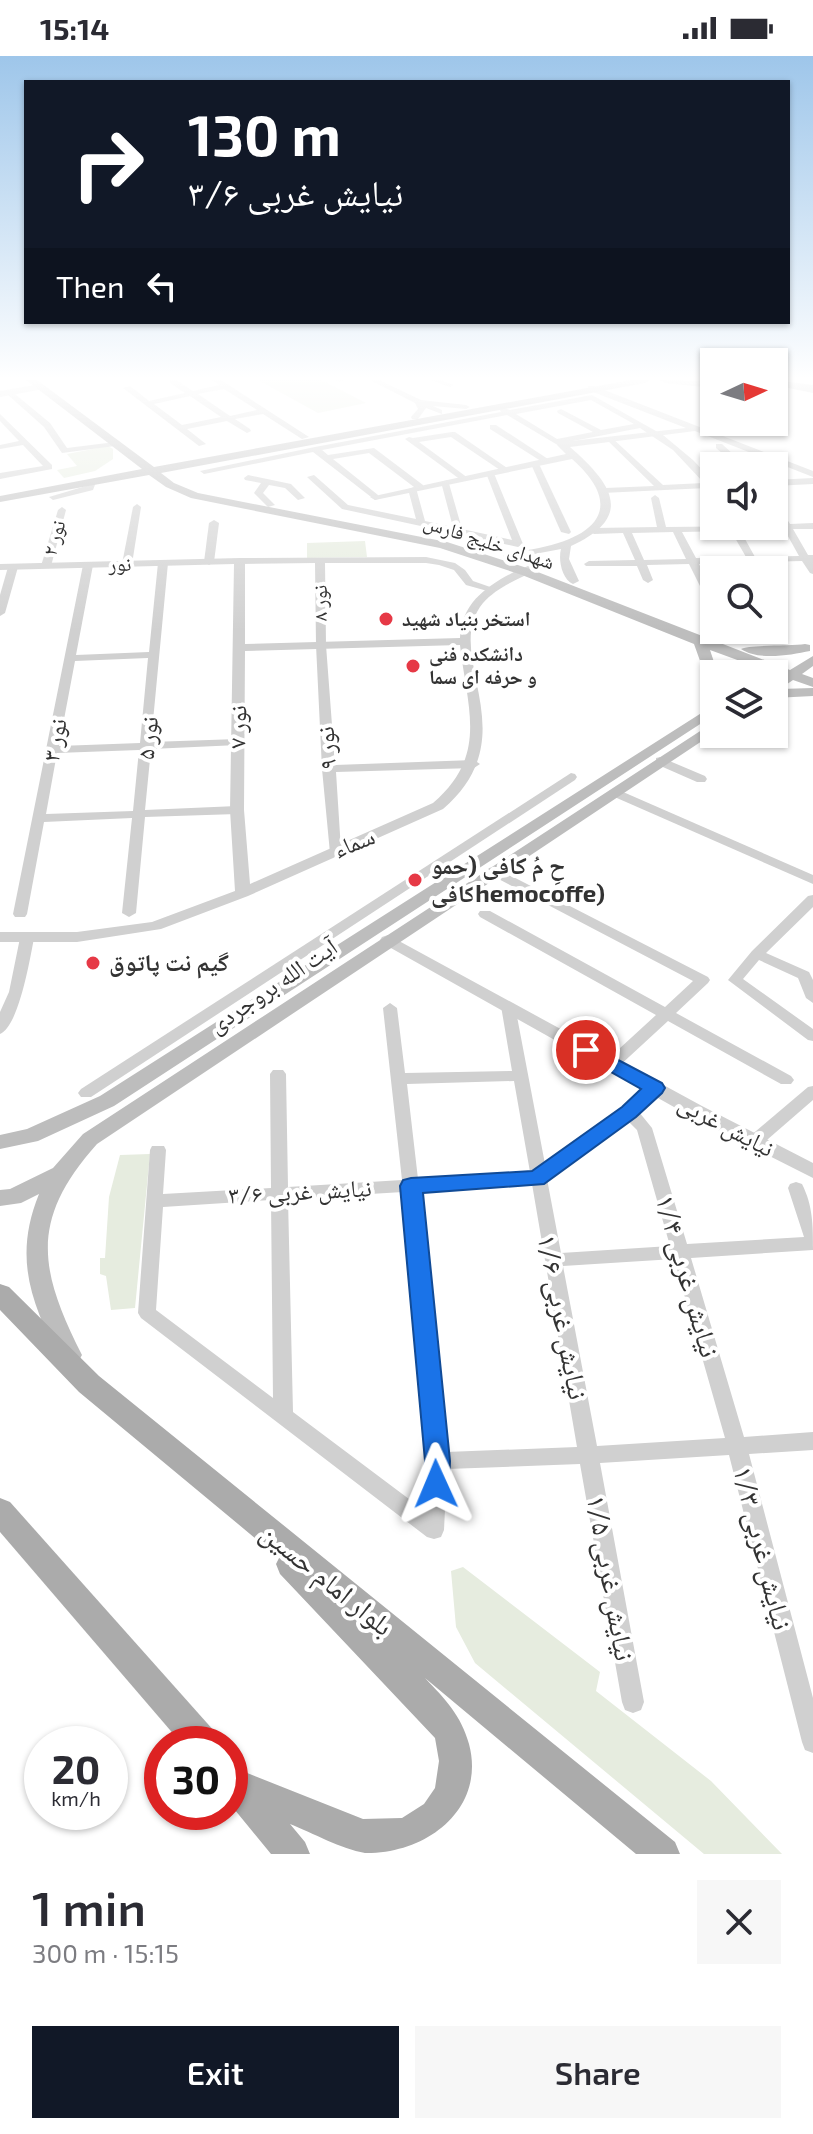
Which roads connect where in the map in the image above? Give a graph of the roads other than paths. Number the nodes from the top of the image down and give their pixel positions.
1 (46, 464) edge
2 (122, 464) edge
3 (149, 464) edge
4 (152, 464) edge
5 (171, 464) edge
6 (216, 464) edge
7 (334, 464) edge
8 (387, 464) edge
9 (444, 464) edge
10 (497, 464) edge
11 (533, 464) edge
12 (542, 464) edge
13 (582, 464) edge
14 (636, 464) edge
15 (787, 464) edge
16 (156, 467) junction
17 (200, 467) junction
18 (506, 470) junction
19 (490, 473) junction
20 (813, 474) edge
21 (0, 476) edge
22 (112, 476) junction
23 (311, 477) dead end
24 (248, 478) dead end
25 (464, 478) junction
26 (267, 481) junction
27 (813, 481) edge
28 (92, 482) junction
29 (445, 482) junction
30 (788, 482) edge
31 (177, 483) junction
32 (416, 488) junction
33 (661, 488) junction
34 (700, 488) edge
35 (605, 491) junction
36 (53, 497) dead end
37 (375, 497) joint
38 (3, 498) edge
39 (301, 498) dead end
40 (655, 498) dead end
41 (271, 505) junction
42 (137, 507) dead end
43 (62, 510) dead end
44 (421, 521) junction
45 (214, 523) dead end
46 (788, 526) edge
47 (813, 526) edge
48 (788, 527) edge
49 (700, 528) edge
50 (676, 529) junction
51 (458, 530) junction
52 (662, 530) junction
53 (594, 531) junction
54 (627, 531) junction
55 (566, 532) dead end
56 (567, 547) junction
57 (508, 556) junction
58 (487, 558) junction
59 (809, 558) edge
60 (240, 561) junction
61 (320, 561) junction
62 (692, 561) junction
63 (788, 561) edge
64 (209, 562) junction
65 (640, 562) junction
66 (700, 562) edge
67 (163, 563) junction
68 (127, 564) junction
69 (589, 564) dead end
70 (88, 565) junction
71 (46, 566) junction
72 (0, 567) edge
73 (13, 567) junction
74 (532, 569) junction
75 (813, 571) edge
76 (700, 579) edge
77 (648, 580) dead end
78 (573, 581) junction
79 (494, 588) junction
80 (0, 613) edge
81 (465, 641) junction
82 (700, 642) edge
83 (706, 644) edge
84 (321, 645) junction
85 (239, 648) junction
86 (748, 649) junction
87 (810, 650) edge
88 (155, 655) junction
89 (70, 658) junction
90 (755, 660) edge
91 (768, 660) edge
92 (788, 671) edge
93 (813, 683) edge
94 (813, 692) edge
95 (788, 693) edge
96 (700, 723) edge
97 (700, 726) edge
98 (238, 742) junction
99 (147, 747) junction
100 (53, 750) junction
101 (660, 761) junction
102 (474, 764) junction
103 (328, 769) junction
104 (571, 777) dead end
105 (701, 779) dead end
106 (614, 792) junction
107 (532, 803) junction
108 (237, 810) junction
109 (554, 812) junction
110 (140, 814) junction
111 (40, 818) junction
112 (335, 850) junction
113 (494, 871) junction
114 (813, 880) edge
115 (243, 893) junction
116 (813, 899) edge
117 (129, 913) dead end
118 (20, 914) dead end
119 (485, 914) dead end
120 (342, 926) junction
121 (380, 935) junction
122 (0, 937) edge
123 (27, 938) junction
124 (345, 948) junction
125 (757, 954) junction
126 (813, 998) edge
127 (508, 1006) junction
128 (390, 1008) dead end
129 (668, 1014) junction
130 (0, 1029) edge
131 (813, 1036) edge
132 (166, 1041) junction
133 (199, 1042) junction
134 (612, 1064) junction
135 (278, 1074) dead end
136 (519, 1076) junction
137 (398, 1079) junction
138 (786, 1080) dead end
139 (655, 1088) junction
140 (813, 1091) edge
141 (86, 1093) dead end
142 (629, 1112) junction
143 (755, 1141) junction
144 (6, 1145) edge
145 (158, 1150) dead end
146 (813, 1171) edge
147 (57, 1175) junction
148 (537, 1178) junction
149 (411, 1186) junction
150 (796, 1188) dead end
151 (279, 1194) junction
152 (0, 1198) edge
153 (155, 1201) junction
154 (813, 1240) edge
155 (680, 1251) junction
156 (552, 1260) junction
157 (0, 1294) edge
158 (89, 1384) junction
159 (283, 1416) junction
160 (813, 1441) edge
161 (737, 1446) junction
162 (589, 1455) junction
163 (437, 1461) junction
164 (221, 1492) junction
165 (0, 1511) edge
166 (805, 1682) edge
167 (633, 1702) dead end
168 (187, 1726) edge
169 (813, 1742) edge
170 (248, 1788) edge
171 (248, 1799) edge
172 (293, 1854) edge
173 (663, 1854) edge

1 - 21 street
2 - 22 main road
3 - 16 main road, شهدای خلیج فارس
4 - 16 main road, شهدای خلیج فارس
5 - 16 main road
6 - 17 main road
7 - 37 street
8 - 32 street
9 - 25 street
10 - 18 street
11 - 18 street
12 - 55 street
13 - 35 street
14 - 33 street
15 - 20 street
16 - 17 main road
16 - 22 main road
16 - 31 main road, شهدای خلیج فارس
17 - 31 main road
18 - 19 street
19 - 25 street
19 - 51 street
22 - 28 main road
22 - 31 main road
22 - 38 main road
23 - 44 street
24 - 26 street
25 - 29 street
26 - 39 street
26 - 41 street
27 - 30 street
28 - 36 street
28 - 38 main road
29 - 32 street
29 - 51 street
31 - 41 main road, شهدای خلیج فارس
31 - 58 main road, شهدای خلیج فارس
32 - 37 street
32 - 44 street
33 - 34 street
33 - 35 street
35 - 53 street
40 - 52 street
41 - 57 main road, شهدای خلیج فارس
42 - 68 street
43 - 71 street, نور ۲
44 - 51 street
45 - 64 street
46 - 47 street
48 - 59 street
49 - 50 street
50 - 52 street
50 - 62 street
52 - 54 street
53 - 54 street
53 - 56 street
54 - 65 street
56 - 57 street
56 - 78 street
57 - 74 main road, شهدای خلیج فارس
58 - 74 main road, شهدای خلیج فارس
58 - 79 street
59 - 63 street
59 - 75 street
60 - 61 street
60 - 64 street, نور
60 - 85 street, نور ۷
61 - 79 street
61 - 84 street, نور ۸
62 - 65 street
62 - 66 street
62 - 76 street
64 - 67 street, نور
65 - 69 street
65 - 77 street
67 - 68 street, نور
67 - 88 street, نور ۵
68 - 70 street, نور
70 - 71 street, نور
70 - 89 street, نور ۳
71 - 73 street, نور
72 - 73 street, نور
73 - 80 street
74 - 78 main road, شهدای خلیج فارس
74 - 79 street
74 - 82 main road, شهدای خلیج فارس
78 - 86 main road, شهدای خلیج فارس
79 - 81 street
81 - 84 street
81 - 102 street
83 - 90 main road, شهدای خلیج فارس
84 - 85 street
84 - 103 street, نور ۹
85 - 98 street, نور ۷
86 - 87 main road
86 - 91 main road, شهدای خلیج فارس
87 - 92 main road
88 - 89 street
88 - 99 street, نور ۵
89 - 100 street, نور ۳
92 - 93 main road, شهدای خلیج فارس
94 - 95 main road
96 - 109 main road, آیت الله بروجردی
97 - 101 main road, آیت الله بروجردی
98 - 99 street
98 - 108 street, نور ۷
99 - 100 street
99 - 110 street, نور ۵
100 - 111 street, نور ۳
101 - 105 street
101 - 106 main road, آیت الله بروجردی
102 - 103 street
102 - 112 street, سماء
103 - 112 street, نور ۹
104 - 107 street
106 - 113 main road, آیت الله بروجردی
106 - 114 street
107 - 109 street
107 - 120 street
108 - 110 street
108 - 115 street, نور ۷
109 - 121 main road, آیت الله بروجردی
110 - 111 street
110 - 117 street, نور ۵
111 - 118 street, نور ۳
112 - 115 street, سماء
113 - 121 main road, آیت الله بروجردی
113 - 129 street
115 - 123 street, سماء
116 - 125 street
119 - 129 street
120 - 121 street
120 - 124 street
120 - 132 street
121 - 124 main road, آیت الله بروجردی
121 - 127 street, نیایش غربی
121 - 147 main road, آیت الله بروجردی
122 - 123 street, سماء
123 - 130 street
124 - 133 main road, آیت الله بروجردی
125 - 126 street
125 - 131 street
127 - 134 street, نیایش غربی
127 - 136 street, نیایش غربی ۱/۶
128 - 137 street
129 - 134 street
129 - 138 street
132 - 133 street
132 - 141 street
133 - 144 main road, آیت الله بروجردی
134 - 139 street, نیایش غربی
135 - 151 street
136 - 137 street
136 - 148 street, نیایش غربی ۱/۶
137 - 149 street
139 - 142 street
139 - 143 street, نیایش غربی
140 - 143 street
142 - 148 street
142 - 155 street, نیایش غربی ۱/۴
143 - 146 street, نیایش غربی
145 - 153 street
147 - 152 main road
147 - 158 main road, آیت الله بروجردی
148 - 149 street, نیایش غربی ۳/۶
148 - 156 street, نیایش غربی ۱/۶
149 - 151 street, نیایش غربی ۳/۶
149 - 163 street
150 - 154 street
151 - 153 street, نیایش غربی ۳/۶
151 - 159 street
153 - 159 street
154 - 155 street
155 - 156 street
155 - 161 street, نیایش غربی ۱/۴
156 - 162 street, نیایش غربی ۱/۶
157 - 158 main road, بلوار امام حسین
158 - 164 main road, بلوار امام حسین
159 - 163 street
160 - 161 street
161 - 162 street
161 - 166 street, نیایش غربی ۱/۳
162 - 163 street
162 - 167 street, نیایش غربی ۱/۵
164 - 170 main road
164 - 173 main road, بلوار امام حسین
165 - 168 main road
166 - 169 street, نیایش غربی ۱/۳
171 - 172 main road

